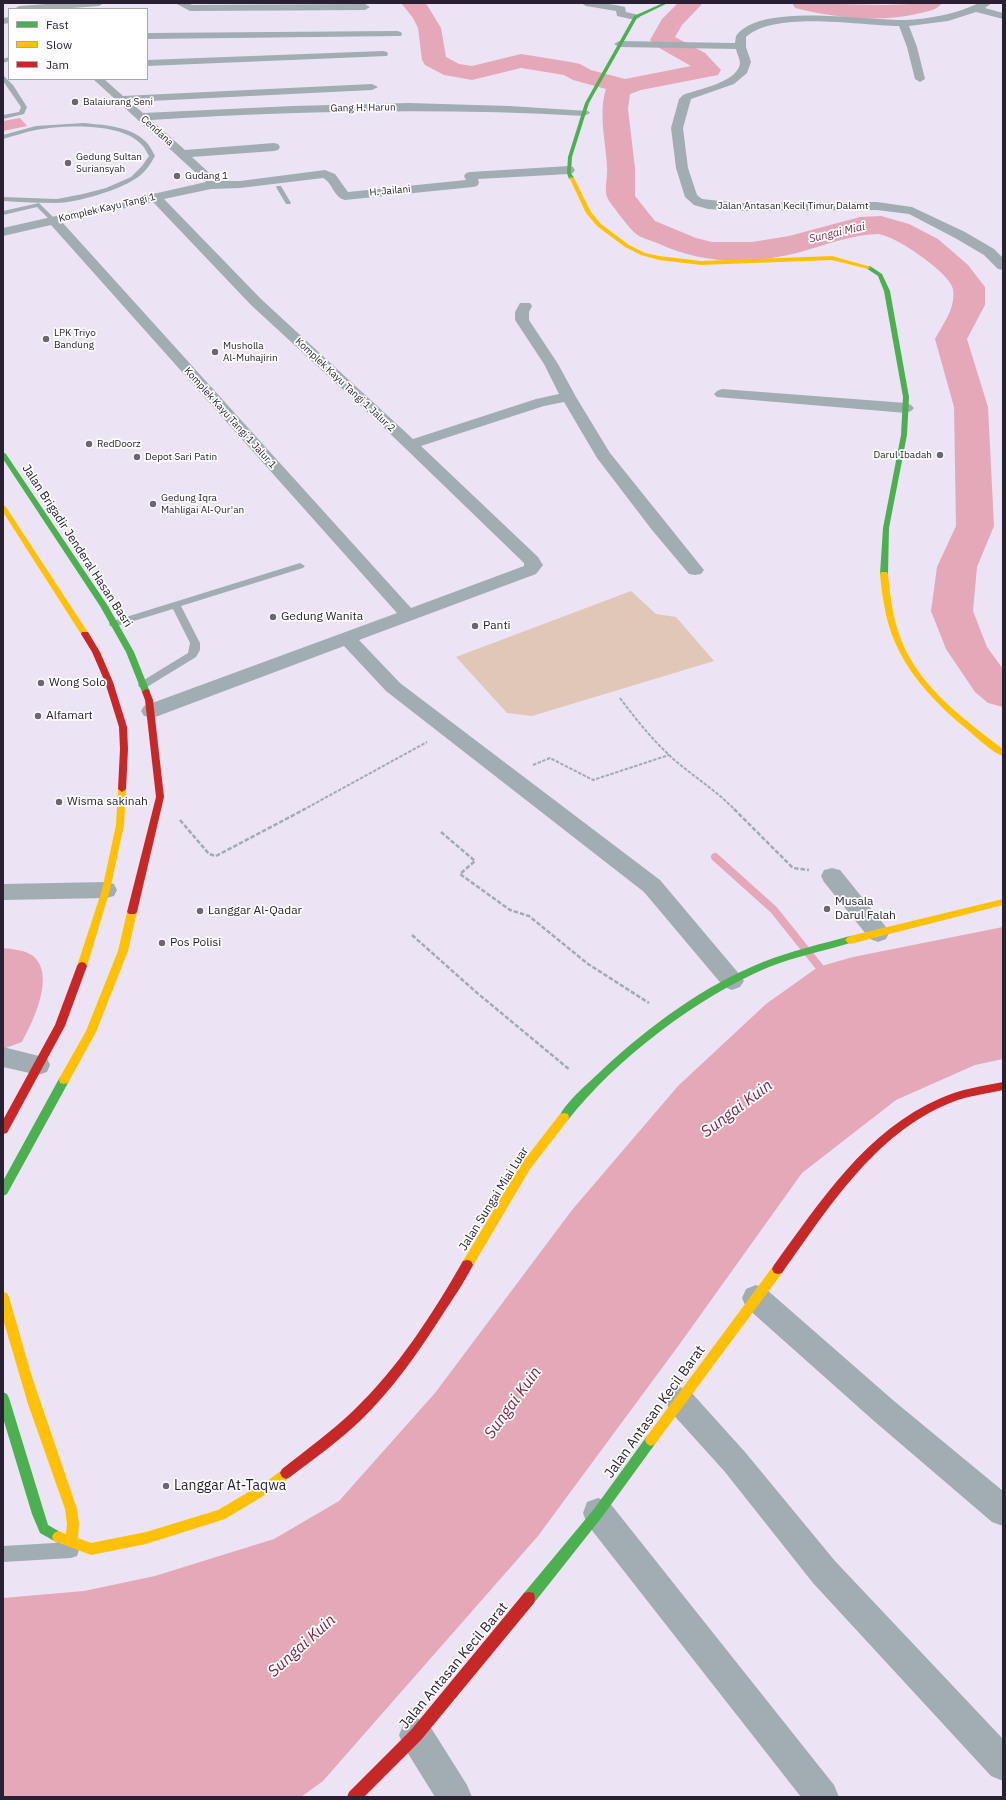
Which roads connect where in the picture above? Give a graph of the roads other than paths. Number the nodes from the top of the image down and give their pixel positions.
1 (99, 3) edge
2 (180, 3) edge
3 (586, 3) edge
4 (666, 3) edge
5 (988, 3) edge
6 (365, 6) dead end
7 (33, 8) edge
8 (977, 9) junction
9 (1003, 16) edge
10 (635, 17) junction
11 (903, 23) junction
12 (397, 34) dead end
13 (148, 36) edge
14 (619, 44) junction
15 (741, 46) junction
16 (383, 54) dead end
17 (148, 62) edge
18 (3, 77) edge
19 (920, 79) dead end
20 (99, 80) edge
21 (12, 86) junction
22 (372, 87) dead end
23 (3, 88) edge
24 (121, 99) junction
25 (584, 113) junction
26 (3, 117) edge
27 (142, 117) junction
28 (28, 121) junction
29 (3, 138) edge
30 (274, 147) dead end
31 (183, 154) junction
32 (569, 170) junction
33 (277, 183) junction
34 (211, 185) junction
35 (155, 197) junction
36 (3, 199) edge
37 (57, 201) junction
38 (288, 203) dead end
39 (40, 205) junction
40 (3, 213) edge
41 (53, 220) junction
42 (3, 232) edge
43 (1003, 266) edge
44 (525, 306) dead end
45 (722, 394) dead end
46 (568, 397) junction
47 (906, 408) junction
48 (409, 445) junction
49 (3, 454) edge
50 (5, 514) edge
51 (300, 566) dead end
52 (695, 570) dead end
53 (175, 604) junction
54 (408, 615) junction
55 (114, 624) junction
56 (346, 638) junction
57 (143, 685) junction
58 (151, 711) junction
59 (1003, 753) edge
60 (832, 876) road end
61 (106, 890) junction
62 (3, 892) edge
63 (1003, 902) edge
64 (878, 933) junction
65 (732, 981) junction
66 (3, 1057) edge
67 (38, 1065) junction
68 (1003, 1086) edge
69 (3, 1130) edge
70 (3, 1191) edge
71 (3, 1297) edge
72 (756, 1298) junction
73 (3, 1398) edge
74 (680, 1401) junction
75 (1003, 1511) edge
76 (598, 1513) junction
77 (71, 1541) junction
78 (90, 1549) junction
79 (3, 1554) edge
80 (416, 1736) junction
81 (1003, 1764) edge
82 (354, 1797) edge
83 (455, 1797) edge
84 (822, 1797) edge

1 - 7 street
2 - 6 street
3 - 10 street
4 - 10 main road
5 - 8 street
8 - 9 street
8 - 11 street
10 - 14 main road
11 - 15 street
11 - 19 street
12 - 13 street
14 - 15 street
14 - 25 main road
15 - 43 street, Jalan Antasan Kecil Timur Dalamt
16 - 17 street
18 - 21 lane
20 - 24 street, Cendana
21 - 23 lane
21 - 28 lane
22 - 24 street
24 - 27 street, Cendana
25 - 27 street, Gang H. Harun
25 - 32 main road
26 - 28 lane
27 - 31 street, Cendana
28 - 29 lane
28 - 37 lane
30 - 31 street
31 - 34 street, Cendana
32 - 33 street, H. Jailani
32 - 47 main road
33 - 34 street, H. Jailani
33 - 38 lane
34 - 35 street, Komplek Kayu Tangi 1
35 - 41 street, Komplek Kayu Tangi 1
35 - 48 street, Komplek Kayu Tangi 1 Jalur 2
36 - 37 lane
37 - 39 lane
39 - 40 lane
39 - 41 lane
41 - 42 street, Komplek Kayu Tangi 1
41 - 54 street, Komplek Kayu Tangi 1 Jalur 1
44 - 46 street
45 - 47 street
46 - 48 street
46 - 52 street
47 - 59 main road
48 - 54 street, Komplek Kayu Tangi 1 Jalur 2
49 - 55 main road, Jalan Brigadir Jenderal Hasan Basri
50 - 61 main road
51 - 53 lane
53 - 55 lane
53 - 57 lane
54 - 56 street
55 - 57 main road, Jalan Brigadir Jenderal Hasan Basri
56 - 58 street
56 - 65 street
57 - 58 main road, Jalan Brigadir Jenderal Hasan Basri
58 - 70 main road, Jalan Brigadir Jenderal Hasan Basri
60 - 64 street
61 - 62 street
61 - 67 main road
63 - 64 main road, Jalan Sungai Miai Luar
64 - 65 main road, Jalan Sungai Miai Luar
65 - 78 main road, Jalan Sungai Miai Luar
66 - 67 street
67 - 69 main road
68 - 72 main road, Jalan Antasan Kecil Barat
71 - 77 main road
72 - 74 main road, Jalan Antasan Kecil Barat
72 - 75 street
73 - 77 main road
74 - 76 main road, Jalan Antasan Kecil Barat
74 - 81 street
76 - 80 main road, Jalan Antasan Kecil Barat
76 - 84 street
77 - 78 main road
78 - 79 lane
80 - 82 main road, Jalan Antasan Kecil Barat
80 - 83 street

